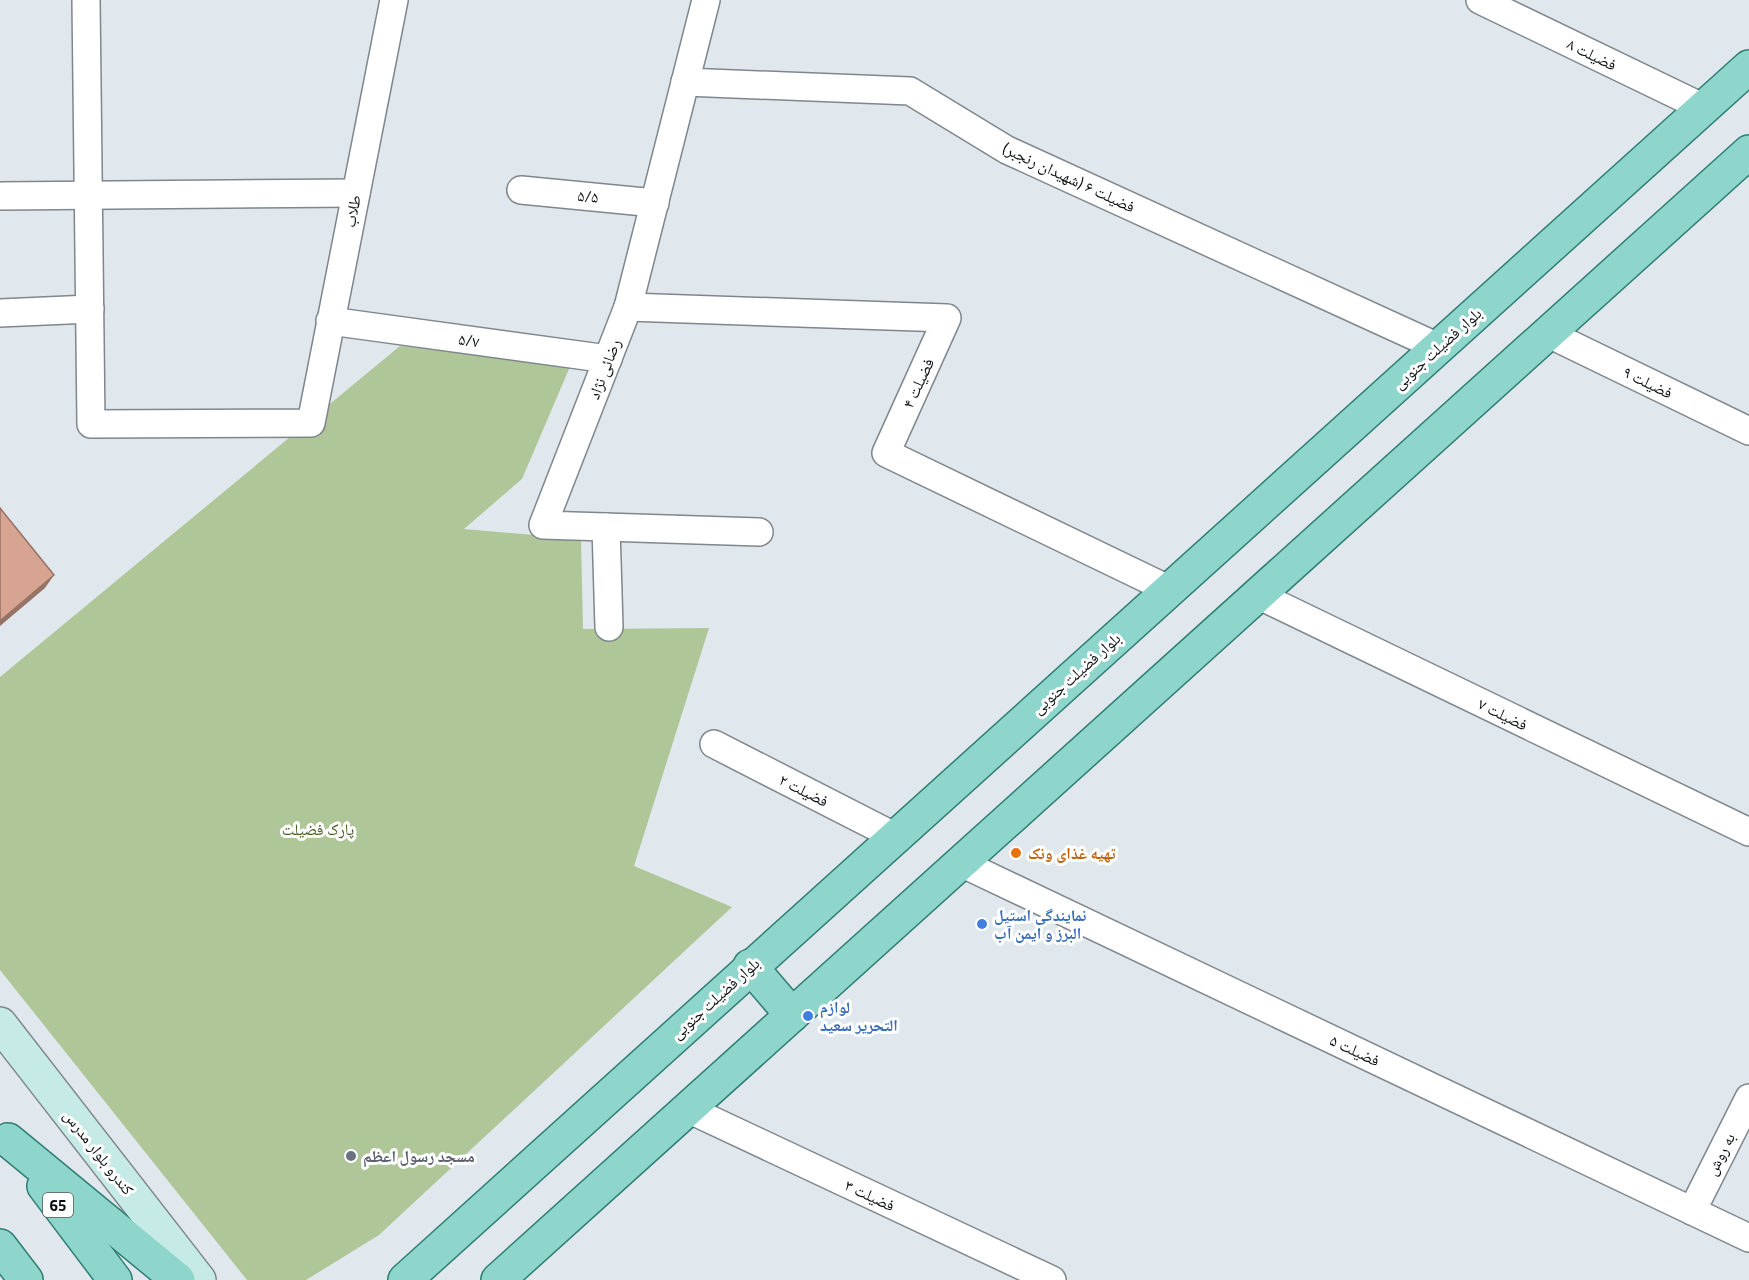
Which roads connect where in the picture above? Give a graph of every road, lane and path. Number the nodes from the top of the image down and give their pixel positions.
1 (86, 0) edge
2 (394, 0) edge
3 (706, 0) edge
4 (1480, 0) edge
5 (1749, 67) edge
6 (685, 82) junction
7 (1704, 108) junction
8 (1749, 152) edge
9 (521, 190) dead end
10 (356, 193) junction
11 (88, 195) junction
12 (0, 196) edge
13 (655, 203) junction
14 (628, 307) junction
15 (90, 309) junction
16 (0, 313) edge
17 (330, 321) junction
18 (1547, 333) junction
19 (1438, 347) junction
20 (608, 359) junction
21 (1749, 431) edge
22 (606, 527) junction
23 (759, 532) dead end
24 (1168, 589) junction
25 (1258, 595) junction
26 (609, 627) dead end
27 (714, 744) dead end
28 (1749, 832) edge
29 (894, 836) junction
30 (961, 862) junction
31 (750, 966) junction
32 (792, 1015) junction
33 (0, 1024) edge
34 (1749, 1098) edge
35 (688, 1109) junction
36 (4, 1135) edge
37 (1692, 1211) junction
38 (1749, 1238) edge
39 (0, 1246) edge
40 (26, 1280) edge
41 (116, 1280) edge
42 (178, 1280) edge
43 (199, 1280) edge
44 (405, 1280) edge
45 (498, 1280) edge
46 (1052, 1280) edge

1 - 11 street
2 - 10 street, طلاب
3 - 6 street, رضائی نژاد
4 - 7 street, فضیلت ۸
5 - 7 main road, بلوار فضیلت جنوبی
6 - 13 street, رضائی نژاد
6 - 19 street, فضیلت ۶ (شهیدان رنجبر)
7 - 19 main road, بلوار فضیلت جنوبی
8 - 18 main road
9 - 13 street, ۵/۵
10 - 11 street
10 - 17 street, طلاب
11 - 12 street
11 - 15 street
13 - 14 street, رضائی نژاد
14 - 20 street, رضائی نژاد
14 - 24 street, فضیلت ۴
15 - 16 street
15 - 17 street, طلاب
17 - 20 street, ۵/۷
18 - 21 street, فضیلت ۹
18 - 25 main road
19 - 24 main road, بلوار فضیلت جنوبی
20 - 22 street, رضائی نژاد
22 - 23 street, رضائی نژاد
22 - 26 street
24 - 29 main road, بلوار فضیلت جنوبی
25 - 28 street, فضیلت ۷
25 - 30 main road
27 - 29 street, فضیلت ۲
29 - 31 main road, بلوار فضیلت جنوبی
30 - 32 main road
30 - 37 street, فضیلت ۵
31 - 32 main road
31 - 44 main road, بلوار فضیلت جنوبی
32 - 35 main road
33 - 43 main road, کندرو بلوار مدرس
34 - 37 street, به روش
35 - 45 main road
35 - 46 street, فضیلت ۳
36 - 41 main road, 65
36 - 42 main road
37 - 38 street, فضیلت ۵
39 - 40 main road

